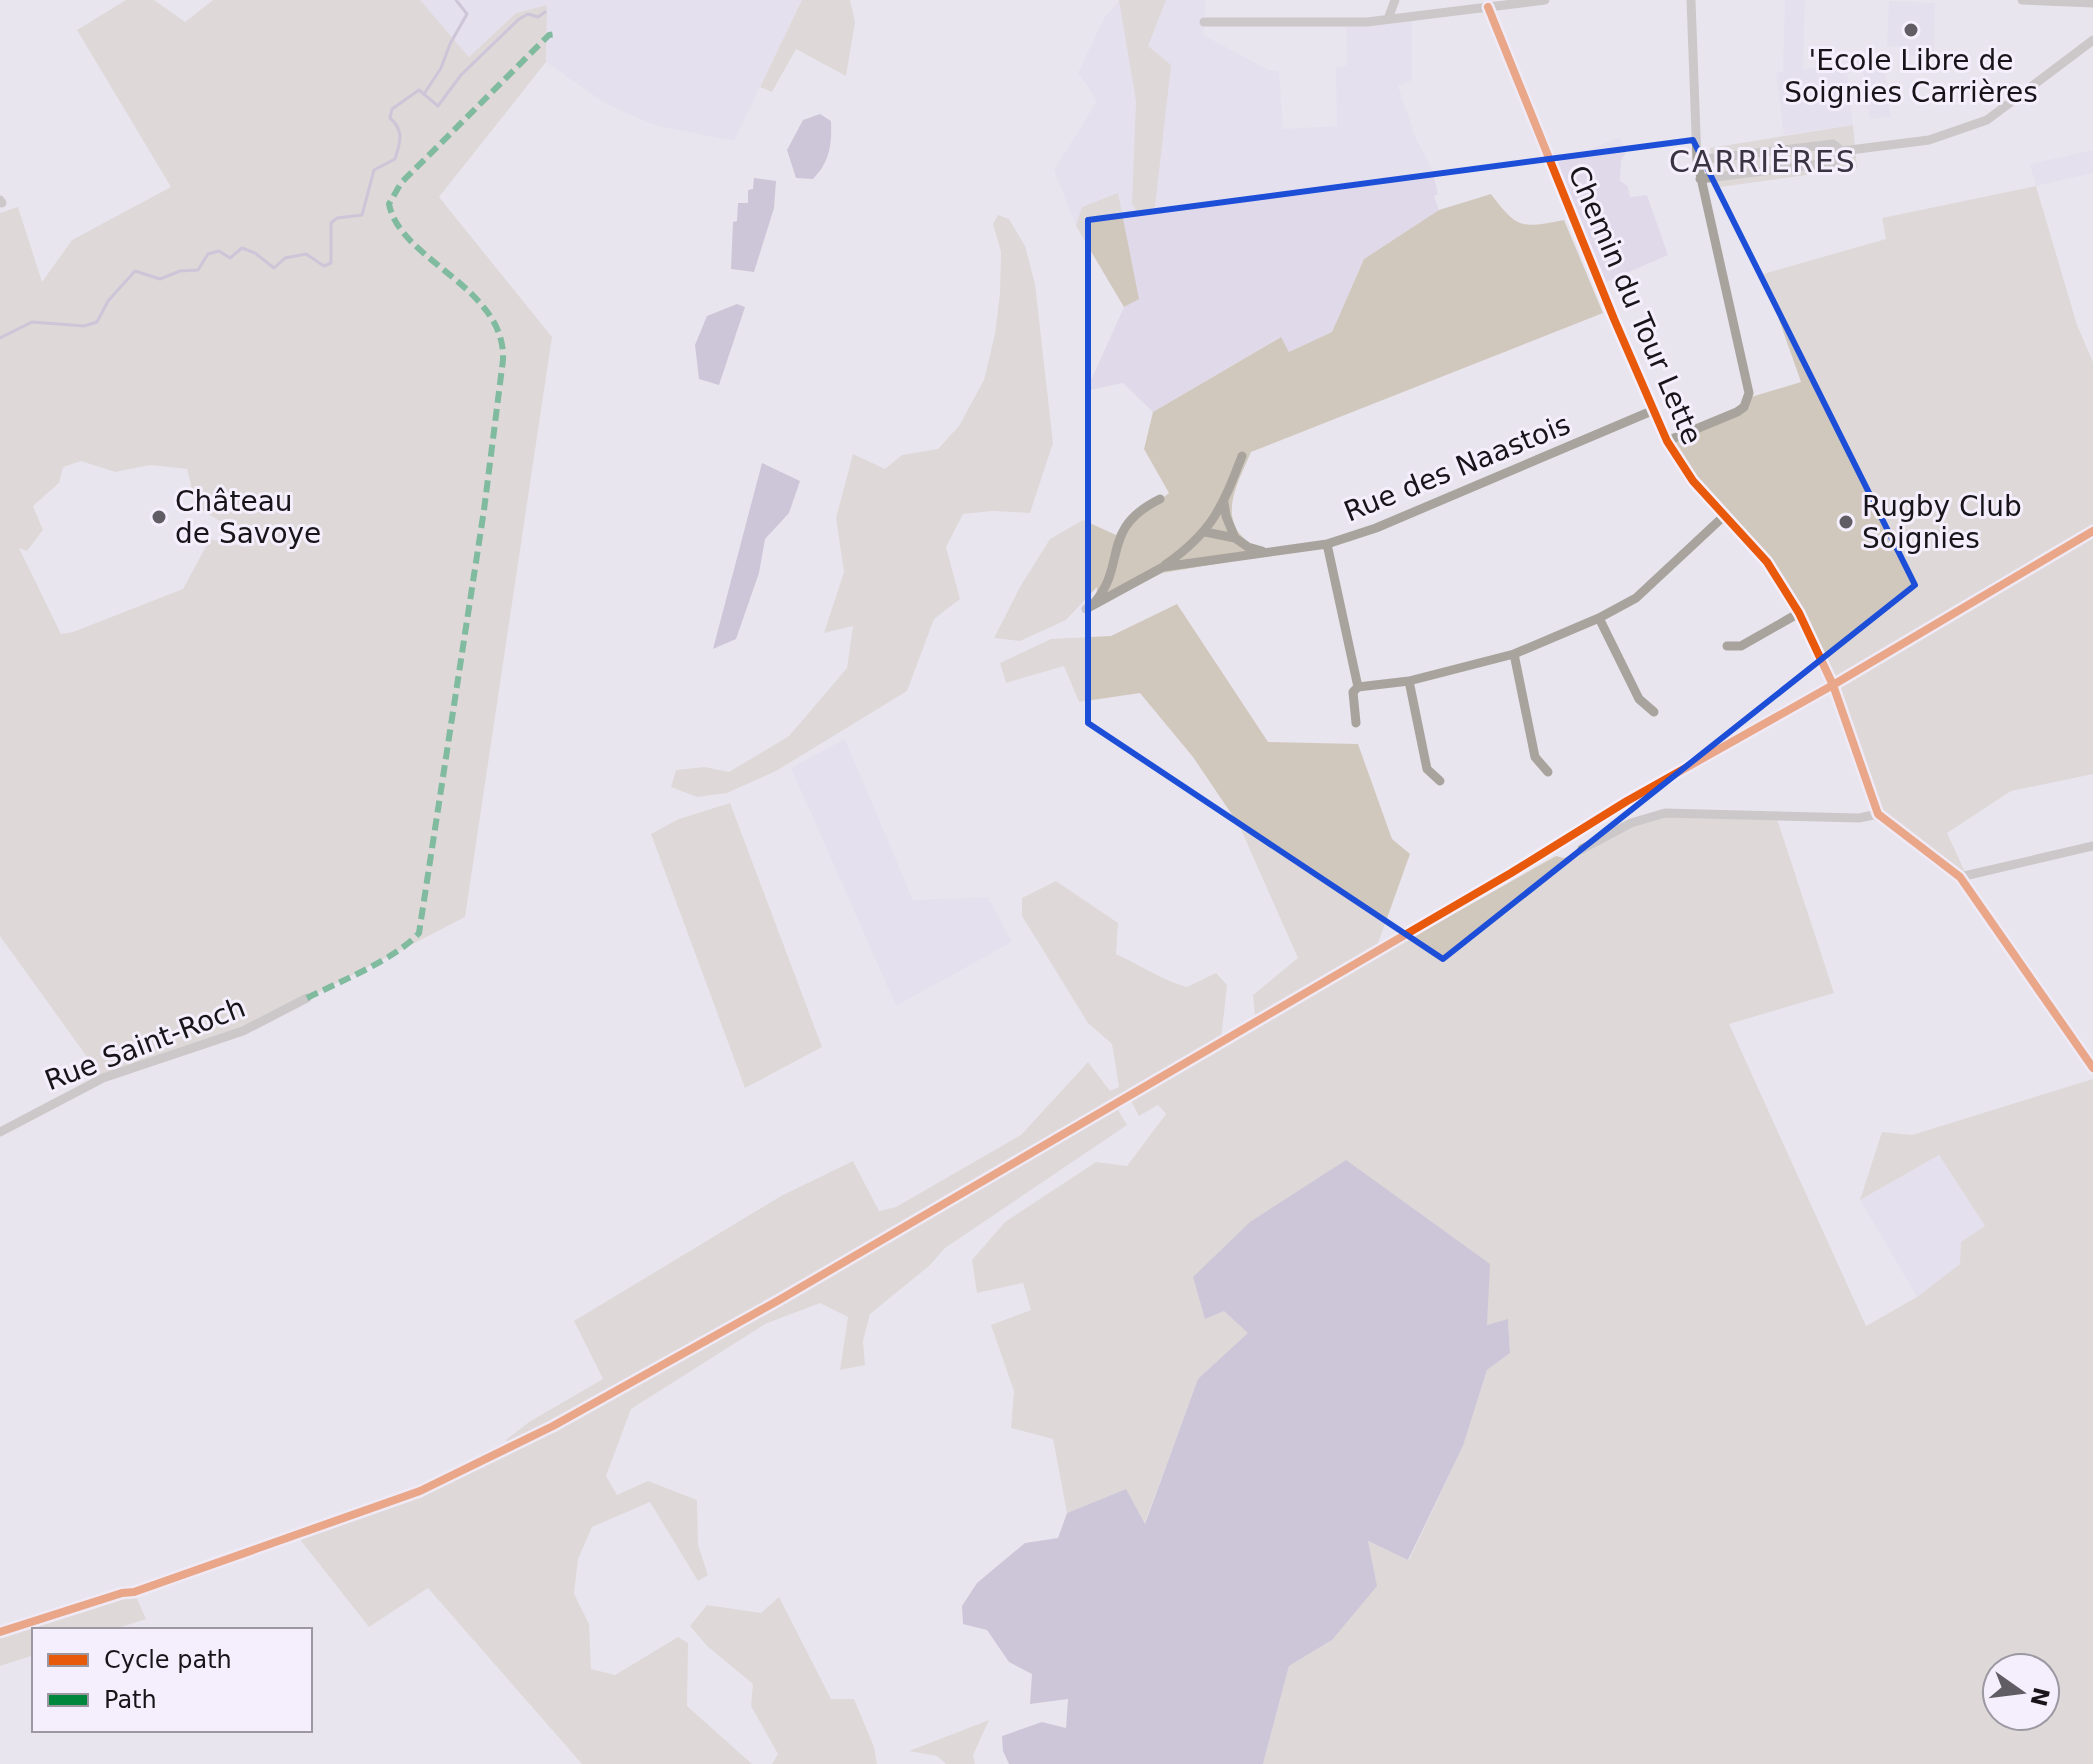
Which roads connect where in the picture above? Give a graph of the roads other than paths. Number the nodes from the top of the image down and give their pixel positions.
1 (1395, 0) edge
2 (1545, 0) edge
3 (1691, 0) edge
4 (2022, 0) edge
5 (2093, 3) edge
6 (1474, 4) edge
7 (1488, 7) junction
8 (1388, 19) junction
9 (1204, 22) dead end
10 (2093, 40) edge
11 (1842, 151) junction
12 (1697, 160) junction
13 (1700, 179) junction
14 (1654, 410) junction
15 (1667, 441) junction
16 (1242, 456) dead end
17 (1160, 499) dead end
18 (1224, 503) junction
19 (1724, 516) junction
20 (1205, 532) junction
21 (1235, 538) junction
22 (1327, 544) junction
23 (1272, 552) junction
24 (1163, 567) junction
25 (1109, 575) junction
26 (1121, 590) junction
27 (1799, 613) junction
28 (1599, 618) junction
29 (1727, 646) dead end
30 (1514, 654) junction
31 (1409, 681) junction
32 (1358, 687) junction
33 (1654, 712) dead end
34 (1356, 723) dead end
35 (1548, 772) dead end
36 (1440, 781) dead end
37 (1878, 814) junction
38 (2093, 846) edge
39 (1582, 849) dead end
40 (1960, 877) junction
41 (307, 998) dead end
42 (2093, 1068) edge
43 (0, 1132) edge

1 - 8 street
2 - 7 street
3 - 12 street
4 - 5 street
6 - 7 street
6 - 8 street
7 - 14 street, Chemin du Tour Lette
8 - 9 street
10 - 11 street
11 - 12 street
11 - 13 street
12 - 13 street
13 - 15 street
14 - 15 street, Chemin du Tour Lette
14 - 22 street, Rue des Naastois
15 - 19 street, Chemin du Tour Lette
16 - 18 street, Rue des Naastois
17 - 25 street, Rue des Naastois
18 - 20 street, Rue des Naastois
18 - 21 street
19 - 27 street, Chemin du Tour Lette
19 - 28 street
20 - 21 street, Rue des Naastois
20 - 24 street, Rue des Naastois
21 - 23 street, Rue des Naastois
22 - 23 street, Rue des Naastois
22 - 32 street
23 - 24 street, Rue des Naastois
24 - 26 street, Rue des Naastois
25 - 26 street
25 - 26 street, Rue des Naastois
27 - 29 street
27 - 37 street, Chemin du Tour Lette
28 - 30 street
28 - 33 street
30 - 31 street
30 - 35 street
31 - 32 street
31 - 36 street
32 - 34 street
37 - 39 street
37 - 40 street
38 - 40 street
40 - 42 street
41 - 43 street, Rue Saint-Roch

